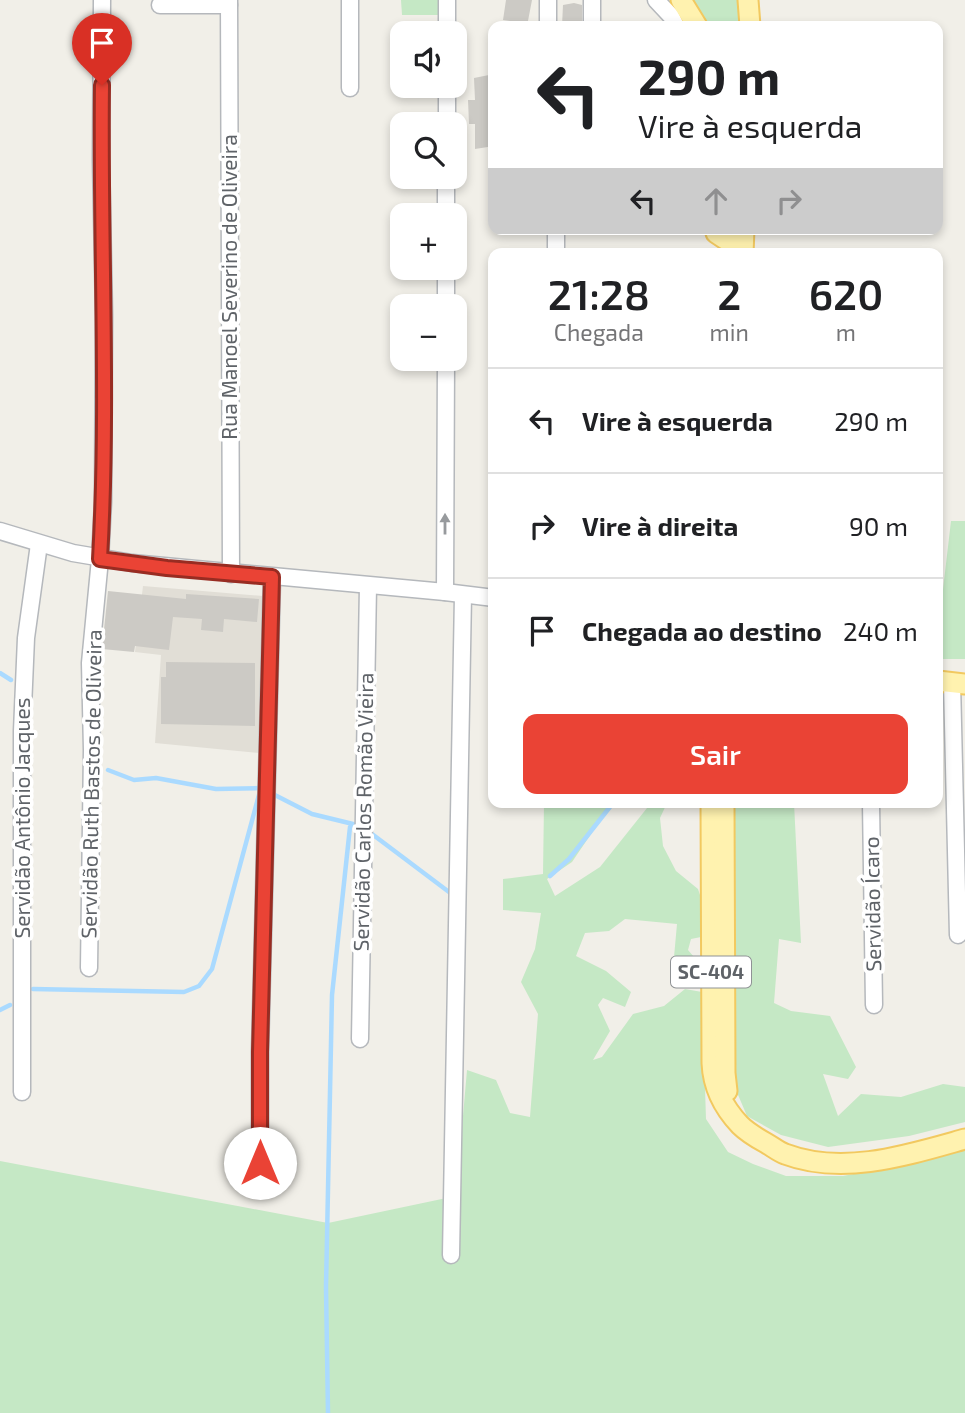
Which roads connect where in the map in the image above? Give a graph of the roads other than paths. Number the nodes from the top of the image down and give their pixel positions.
1 (102, 0) edge
2 (350, 0) edge
3 (447, 0) edge
4 (548, 0) edge
5 (592, 0) edge
6 (656, 0) edge
7 (681, 0) edge
8 (748, 0) edge
9 (229, 3) edge
10 (160, 5) dead end
11 (447, 21) edge
12 (548, 21) edge
13 (592, 21) edge
14 (674, 21) edge
15 (694, 21) edge
16 (750, 21) edge
17 (350, 88) dead end
18 (721, 235) edge
19 (738, 248) edge
20 (446, 371) edge
21 (0, 531) edge
22 (39, 544) junction
23 (100, 559) junction
24 (231, 574) junction
25 (272, 577) junction
26 (368, 586) junction
27 (445, 593) junction
28 (463, 594) junction
29 (488, 597) edge
30 (952, 682) edge
31 (710, 808) edge
32 (724, 808) edge
33 (871, 808) edge
34 (958, 934) dead end
35 (89, 968) dead end
36 (874, 1005) dead end
37 (360, 1039) dead end
38 (22, 1093) dead end
39 (745, 1130) junction
40 (965, 1139) edge
41 (260, 1163) dead end
42 (451, 1255) dead end

1 - 23 street, Servidão Ruth Bastos de Oliveira
2 - 17 street
3 - 11 street
4 - 12 street
5 - 13 street
6 - 14 street
7 - 15 main road
8 - 16 main road
9 - 10 street
9 - 24 street, Rua Manoel Severino de Oliveira
18 - 19 main road
27 -> 20 street
21 - 22 street
22 - 23 street
22 - 38 street, Servidão Antônio Jacques
23 - 24 street
23 - 35 street, Servidão Ruth Bastos de Oliveira
24 - 25 street
25 - 26 street
25 - 41 street
26 - 27 street
26 - 37 street, Servidão Carlos Romão Vieira
27 - 28 street
28 - 29 street
28 - 42 street
30 - 34 street
31 - 39 main road, SC-404
32 - 39 main road, SC-404
33 - 36 street, Servidão Ícaro
39 - 40 main road, SC-404

